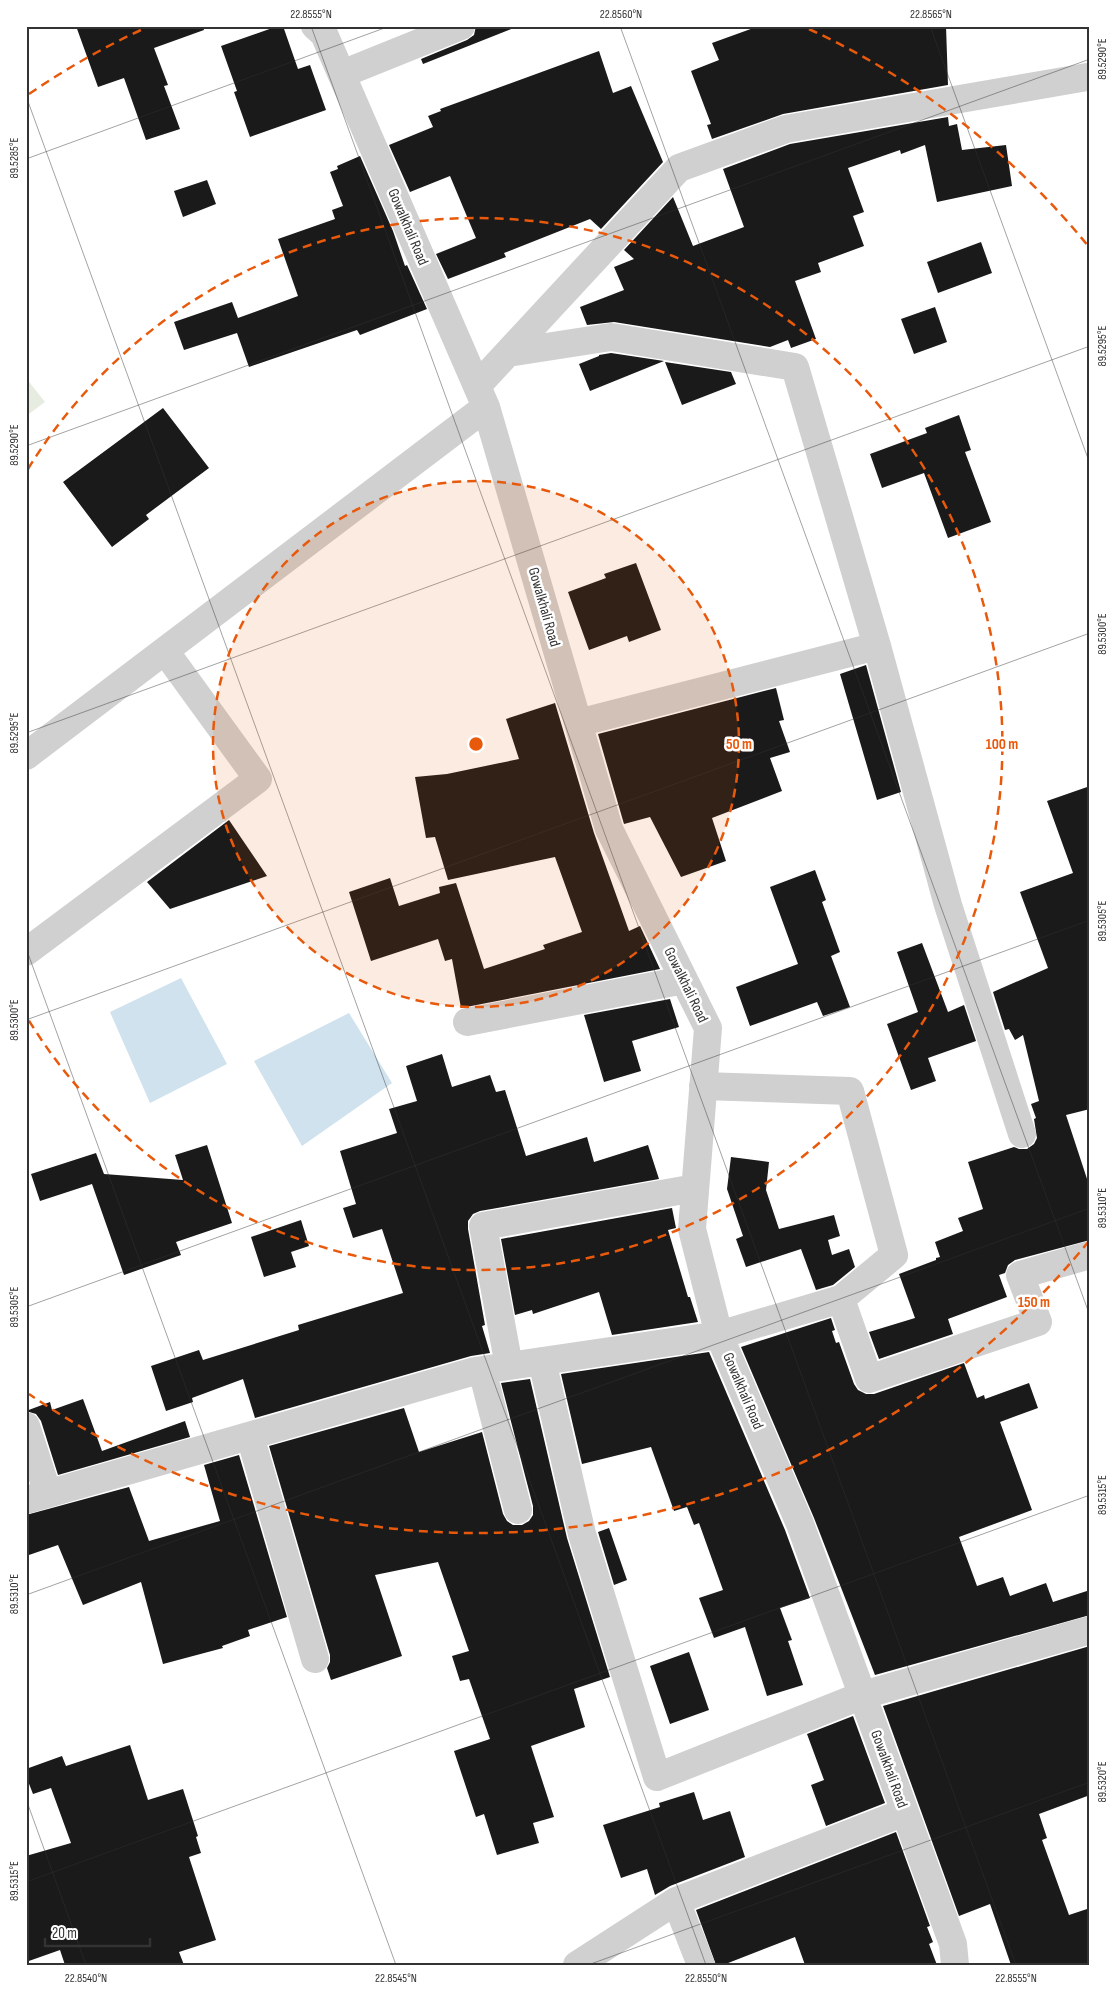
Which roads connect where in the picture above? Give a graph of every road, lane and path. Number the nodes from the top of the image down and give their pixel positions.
1 (315, 26) edge
2 (461, 26) edge
3 (342, 74) junction
4 (1087, 77) dead end
5 (508, 353) junction
6 (482, 396) junction
7 (877, 646) junction
8 (165, 651) junction
9 (578, 724) junction
10 (26, 756) edge
11 (26, 952) edge
12 (684, 980) junction
13 (467, 1022) dead end
14 (703, 1086) junction
15 (1022, 1134) dead end
16 (695, 1188) junction
17 (1090, 1255) edge
18 (841, 1299) junction
19 (719, 1335) junction
20 (542, 1361) junction
21 (509, 1366) junction
22 (482, 1370) junction
23 (26, 1426) edge
24 (250, 1436) junction
25 (37, 1497) edge
26 (518, 1510) dead end
27 (1090, 1630) edge
28 (315, 1659) dead end
29 (863, 1695) junction
30 (905, 1812) junction
31 (676, 1901) junction
32 (577, 1965) edge
33 (701, 1965) edge
34 (955, 1965) edge

1 - 3 street, Gowalkhali Road
2 - 3 street
3 - 6 street, Gowalkhali Road
4 - 5 street
5 - 6 street
5 - 7 street
6 - 8 street
6 - 9 street, Gowalkhali Road
7 - 9 street
7 - 15 street
8 - 10 street
8 - 11 street
9 - 12 street, Gowalkhali Road
12 - 13 street
12 - 14 street, Gowalkhali Road
14 - 16 street, Gowalkhali Road
14 - 18 street
16 - 19 street, Gowalkhali Road
16 - 21 street
17 - 18 street
18 - 19 street
19 - 20 street
19 - 29 street, Gowalkhali Road
20 - 21 street
20 - 29 street
21 - 22 street
22 - 24 street
22 - 26 street
23 - 25 street
24 - 25 street
24 - 28 street
27 - 29 street
29 - 30 street, Gowalkhali Road
30 - 31 street
30 - 34 street, Gowalkhali Road
31 - 32 street
31 - 33 street

